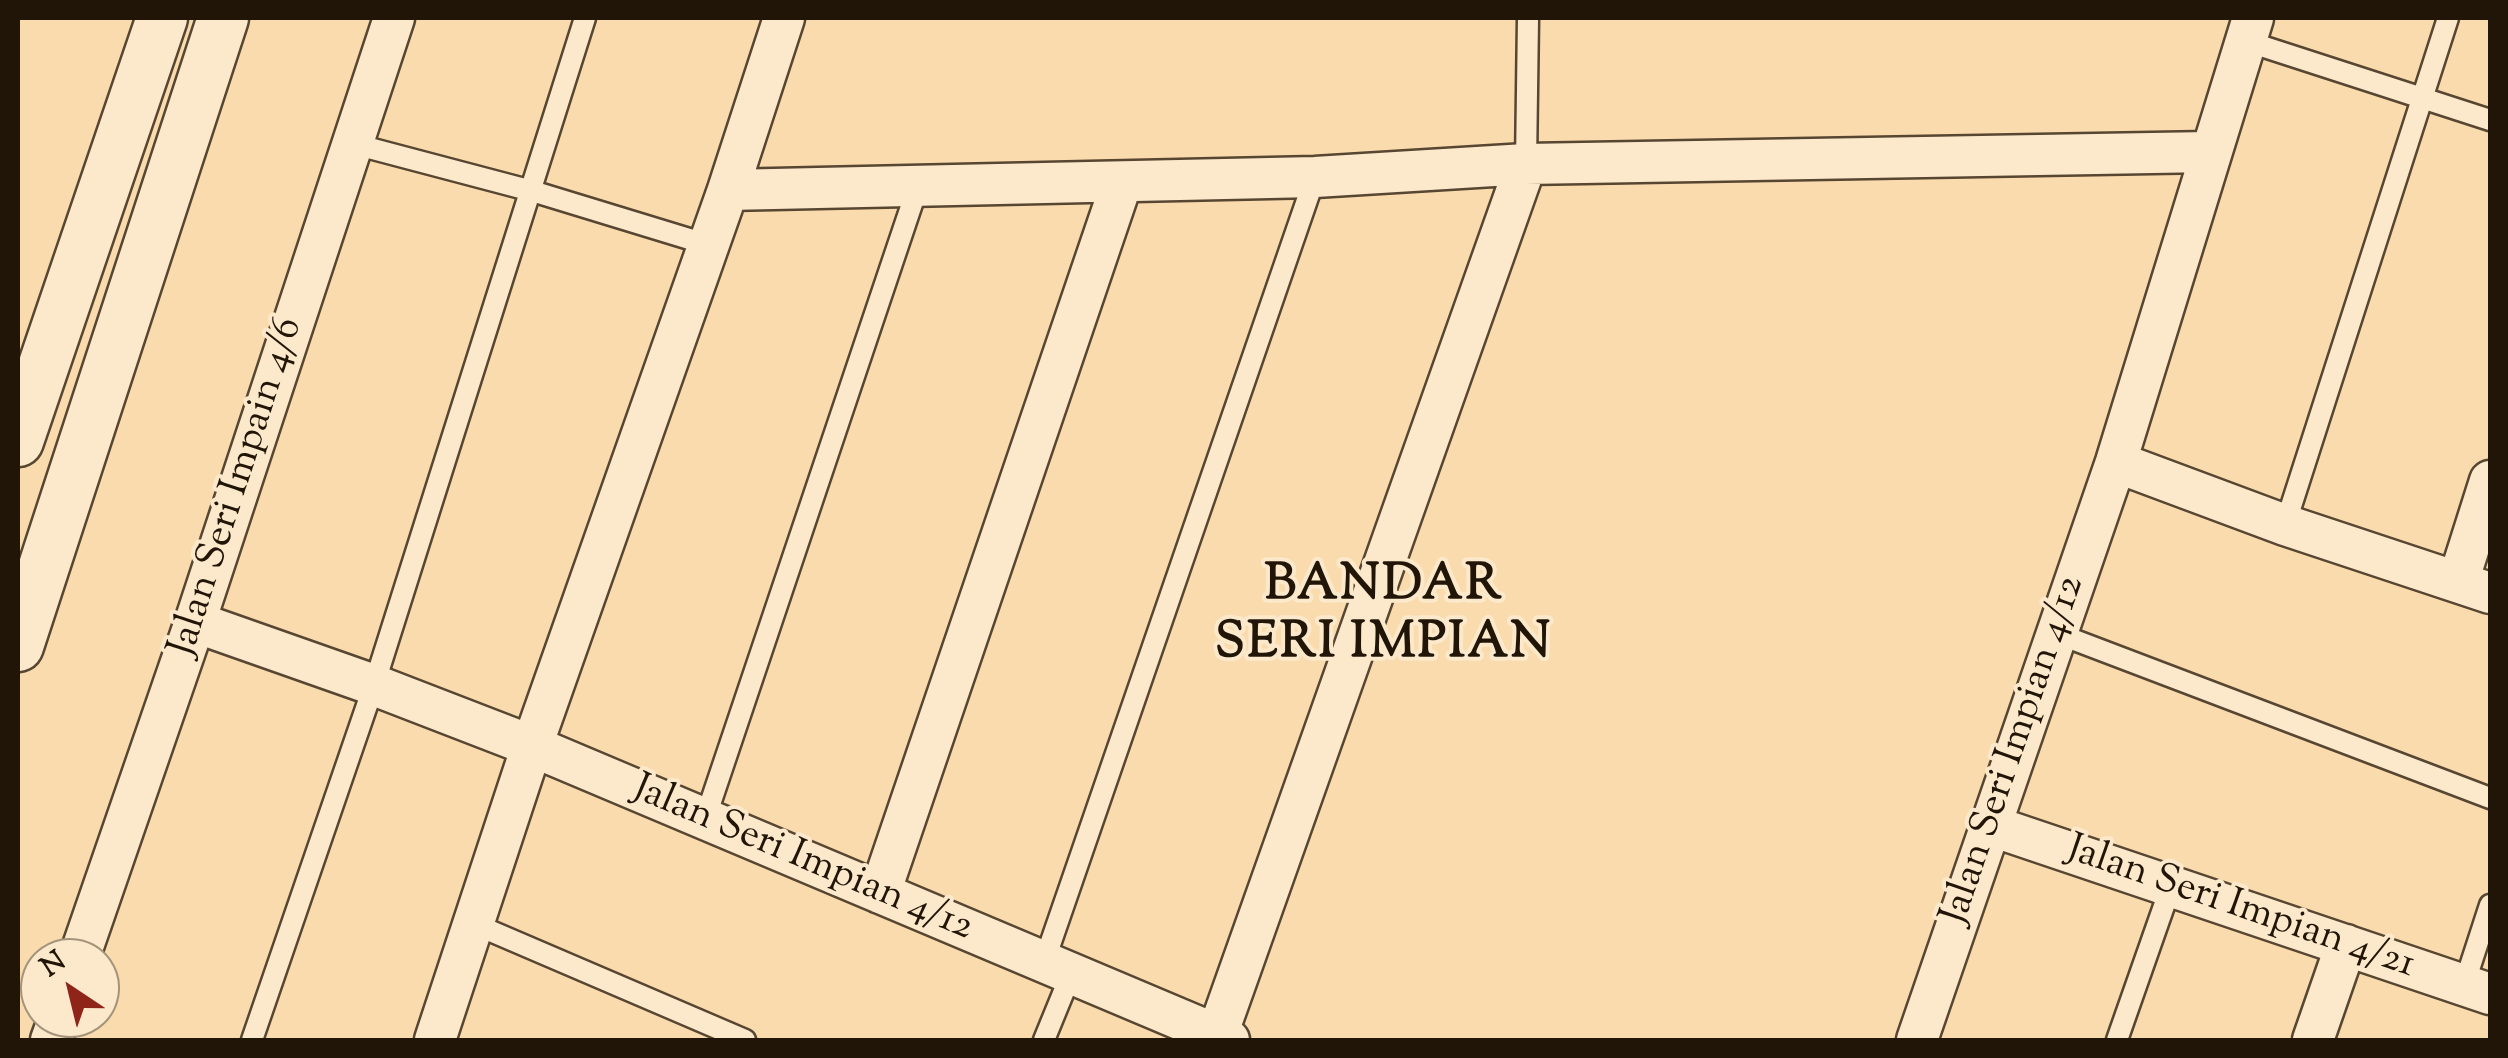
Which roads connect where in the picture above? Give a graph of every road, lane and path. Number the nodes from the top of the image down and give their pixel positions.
1 (162, 18) edge
2 (223, 18) edge
3 (394, 18) edge
4 (585, 18) edge
5 (784, 18) edge
6 (1528, 18) edge
7 (2448, 18) edge
8 (2249, 29) edge
9 (2420, 100) junction
10 (2490, 120) edge
11 (354, 144) junction
12 (2209, 152) junction
13 (1526, 164) junction
14 (1315, 177) junction
15 (1122, 182) junction
16 (918, 186) junction
17 (728, 190) junction
18 (532, 191) junction
19 (708, 244) junction
20 (18, 442) edge
21 (2116, 462) junction
22 (2490, 482) edge
23 (2285, 525) junction
24 (2474, 588) edge
25 (195, 622) junction
26 (2056, 633) junction
27 (18, 646) edge
28 (374, 685) junction
29 (532, 746) junction
30 (2490, 798) edge
31 (705, 819) junction
32 (1989, 825) junction
33 (2170, 886) junction
34 (880, 893) junction
35 (2490, 905) edge
36 (472, 923) junction
37 (86, 938) edge
38 (2346, 945) junction
39 (1058, 968) junction
40 (2478, 990) edge
41 (1223, 1038) edge
42 (252, 1040) edge
43 (435, 1040) edge
44 (745, 1040) edge
45 (1044, 1040) edge
46 (1917, 1040) edge
47 (2117, 1040) edge
48 (2313, 1040) edge

1 - 20 street
2 - 27 street
3 - 11 street, Jalan Seri Impain 4/6
4 - 18 lane
5 - 17 street
6 - 13 lane
7 - 9 lane
8 - 9 lane
8 - 12 street, Jalan Seri Impian 4/12
9 - 10 lane
9 - 23 lane
11 - 18 lane
11 - 25 street, Jalan Seri Impain 4/6
12 - 13 street
12 - 21 street, Jalan Seri Impian 4/12
13 - 14 street
13 - 41 street
14 - 15 street
14 - 39 lane
15 - 16 street
15 - 34 street
16 - 17 street
16 - 31 lane
17 - 19 street
18 - 19 lane
18 - 28 lane
19 - 29 street
21 - 23 street
21 - 26 street, Jalan Seri Impian 4/12
22 - 24 street
23 - 24 street
25 - 28 street, Jalan Seri Impian 4/12
25 - 37 street, Jalan Seri Impain 4/6
26 - 30 lane
26 - 32 street, Jalan Seri Impian 4/12
28 - 29 street, Jalan Seri Impian 4/12
28 - 42 lane
29 - 31 street, Jalan Seri Impian 4/12
29 - 36 street
31 - 34 street, Jalan Seri Impian 4/12
32 - 33 street, Jalan Seri Impian 4/21
32 - 46 street, Jalan Seri Impian 4/12
33 - 38 street, Jalan Seri Impian 4/21
33 - 47 lane
34 - 39 street, Jalan Seri Impian 4/12
35 - 40 lane
36 - 43 street
36 - 44 lane
38 - 40 street, Jalan Seri Impian 4/21
38 - 48 street
39 - 41 street, Jalan Seri Impian 4/12
39 - 45 lane

